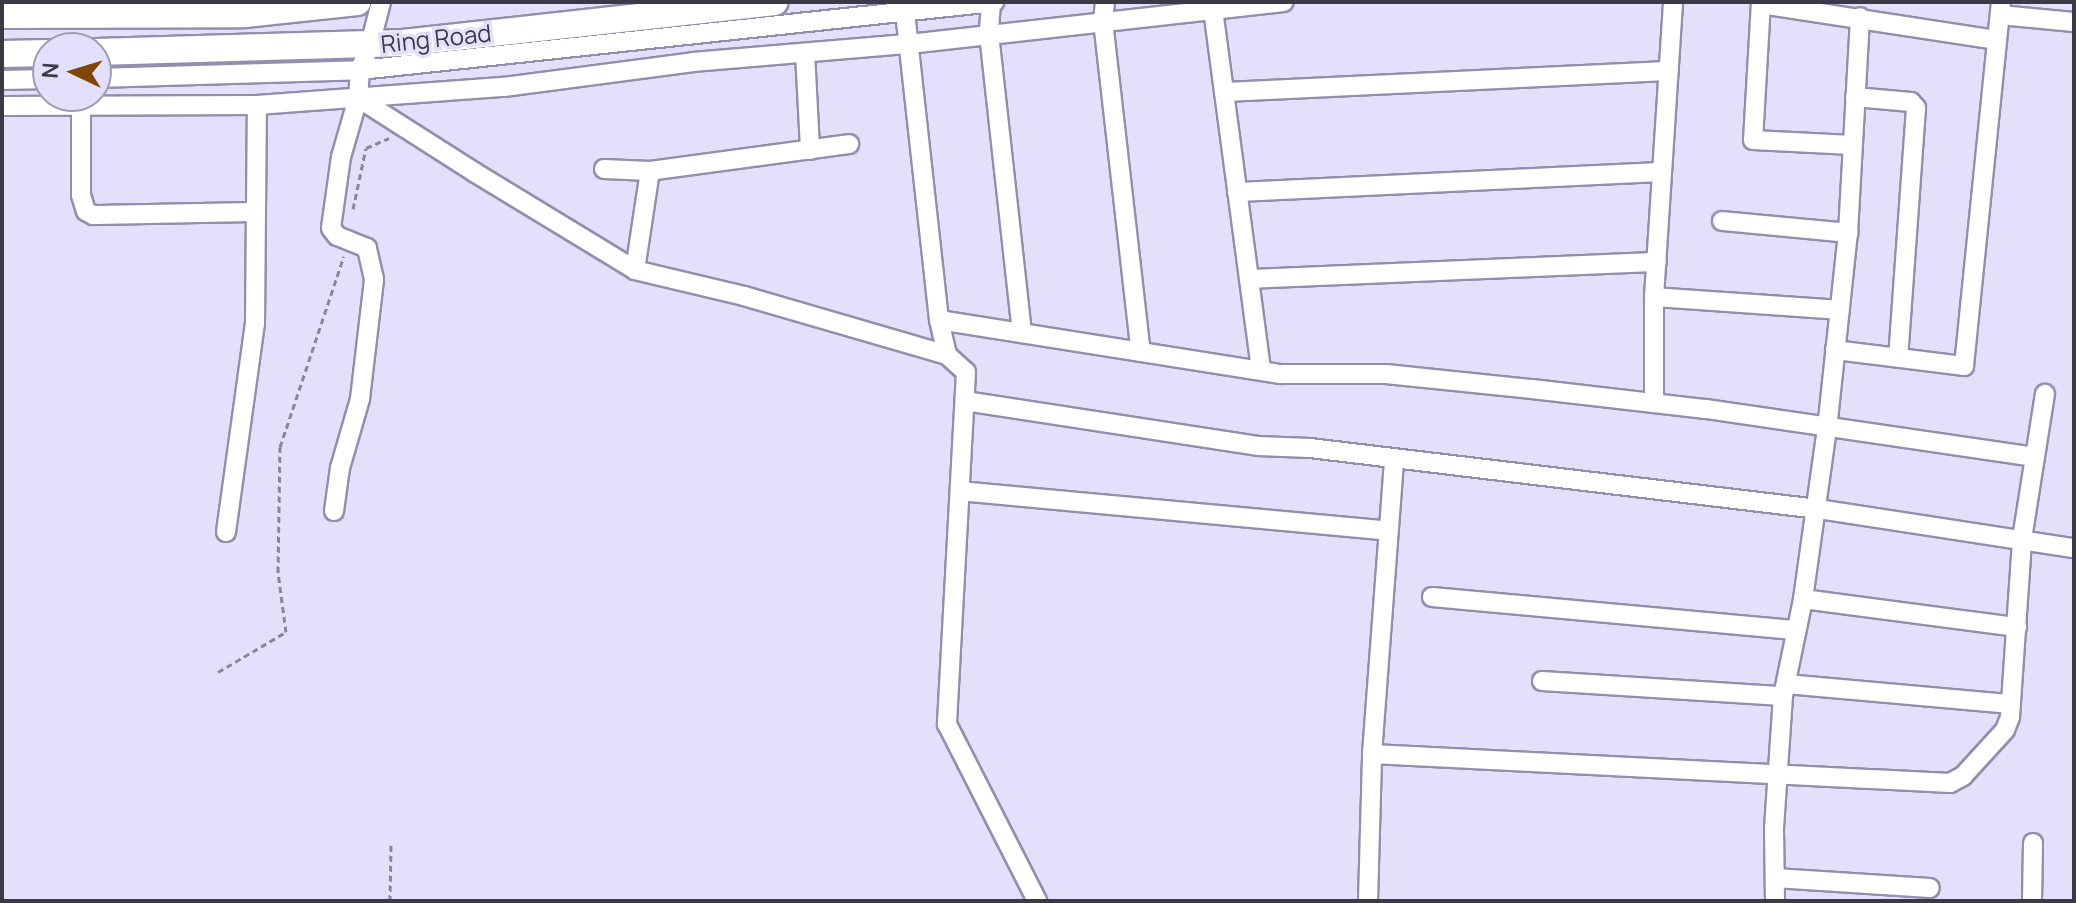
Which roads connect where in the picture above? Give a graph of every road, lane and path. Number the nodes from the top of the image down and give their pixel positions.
1 (357, 2) edge
2 (381, 2) edge
3 (775, 2) edge
4 (993, 2) edge
5 (1284, 2) edge
6 (1673, 2) edge
7 (1761, 3) edge
8 (1212, 5) edge
9 (2000, 8) edge
10 (2028, 10) edge
11 (1104, 11) edge
12 (905, 12) junction
13 (2, 15) edge
14 (1860, 17) junction
15 (2074, 22) edge
16 (989, 34) junction
17 (1997, 40) junction
18 (909, 44) junction
19 (370, 45) junction
20 (112, 52) edge
21 (32, 53) edge
22 (805, 53) junction
23 (2, 54) edge
24 (360, 70) junction
25 (1669, 71) junction
26 (112, 78) edge
27 (32, 79) edge
28 (2, 80) edge
29 (1224, 92) junction
30 (1855, 97) junction
31 (358, 98) junction
32 (257, 105) junction
33 (2, 106) edge
34 (32, 106) edge
35 (112, 106) edge
36 (81, 112) edge
37 (407, 130) junction
38 (849, 144) dead end
39 (1852, 145) junction
40 (810, 150) junction
41 (604, 169) dead end
42 (650, 171) junction
43 (1662, 172) junction
44 (1237, 192) junction
45 (256, 212) junction
46 (1722, 221) dead end
47 (1848, 233) junction
48 (347, 238) junction
49 (1657, 262) junction
50 (635, 270) junction
51 (1249, 279) junction
52 (1654, 297) junction
53 (1840, 310) junction
54 (939, 320) junction
55 (1022, 333) junction
56 (917, 346) junction
57 (1835, 350) junction
58 (1141, 352) junction
59 (947, 355) junction
60 (1898, 357) junction
61 (1261, 371) junction
62 (2045, 394) dead end
63 (965, 401) junction
64 (1654, 403) junction
65 (1827, 429) junction
66 (2035, 457) junction
67 (1394, 459) junction
68 (960, 491) junction
69 (1818, 509) junction
70 (334, 511) dead end
71 (1388, 531) junction
72 (226, 532) dead end
73 (2022, 539) junction
74 (2074, 548) edge
75 (1432, 597) dead end
76 (1803, 599) junction
77 (2017, 627) junction
78 (1797, 630) junction
79 (218, 672) dead end
80 (1542, 681) dead end
81 (1784, 690) junction
82 (2011, 704) junction
83 (1372, 754) junction
84 (1777, 773) junction
85 (391, 843) dead end
86 (2033, 843) dead end
87 (1775, 878) junction
88 (1930, 888) dead end
89 (390, 901) edge
90 (1037, 901) edge
91 (1368, 901) edge
92 (1775, 901) edge
93 (2032, 901) edge

1 - 13 highway, Ring Road
2 - 19 street
3 - 19 highway, Ring Road
4 - 12 street
4 - 16 street
5 - 8 street
6 - 25 street
7 - 14 street
7 - 39 street
8 - 11 street
8 - 29 street
9 - 10 street
9 - 17 street
10 - 15 street
11 - 16 street
11 - 58 street
12 - 18 street
12 - 24 street
14 - 17 street
14 - 30 street
16 - 18 street
16 - 55 street
17 - 60 street
18 - 22 street
18 - 54 street
19 - 20 highway, Ring Road
19 - 24 street
21 - 23 highway
22 - 31 street
22 - 40 street
24 - 26 street
24 - 31 street
25 - 29 street
25 - 43 street
27 - 28 street
29 - 44 street
30 - 39 street
30 - 60 street
31 - 32 street
31 - 37 street
31 - 48 street
32 - 35 street
32 - 45 street
33 - 34 street
36 - 45 street
37 - 48 path
37 - 50 street
38 - 40 street
39 - 47 street
40 - 42 street
41 - 42 street
42 - 50 street
43 - 44 street
43 - 49 street
44 - 51 street
45 - 72 street
46 - 47 street
47 - 53 street
48 - 70 street
48 - 79 path
49 - 51 street
49 - 52 street
50 - 56 street
51 - 61 street
52 - 53 street
52 - 64 street
53 - 57 street
54 - 55 street
54 - 56 street
54 - 59 street
55 - 58 street
56 - 59 street
57 - 60 street
57 - 65 street
58 - 61 street
59 - 63 street
61 - 64 street
62 - 66 street
63 - 67 street
63 - 68 street
64 - 65 street
65 - 66 street
65 - 69 street
66 - 73 street
67 - 69 street
67 - 71 street
68 - 71 street
68 - 90 street
69 - 73 street
69 - 76 street
71 - 83 street
73 - 74 street
73 - 77 street
75 - 78 street
76 - 77 street
76 - 78 street
77 - 82 street
78 - 81 street
80 - 81 street
81 - 82 street
81 - 84 street
82 - 84 street
83 - 84 street
83 - 91 street
84 - 87 street
85 - 89 path
86 - 93 street
87 - 88 street
87 - 92 street

